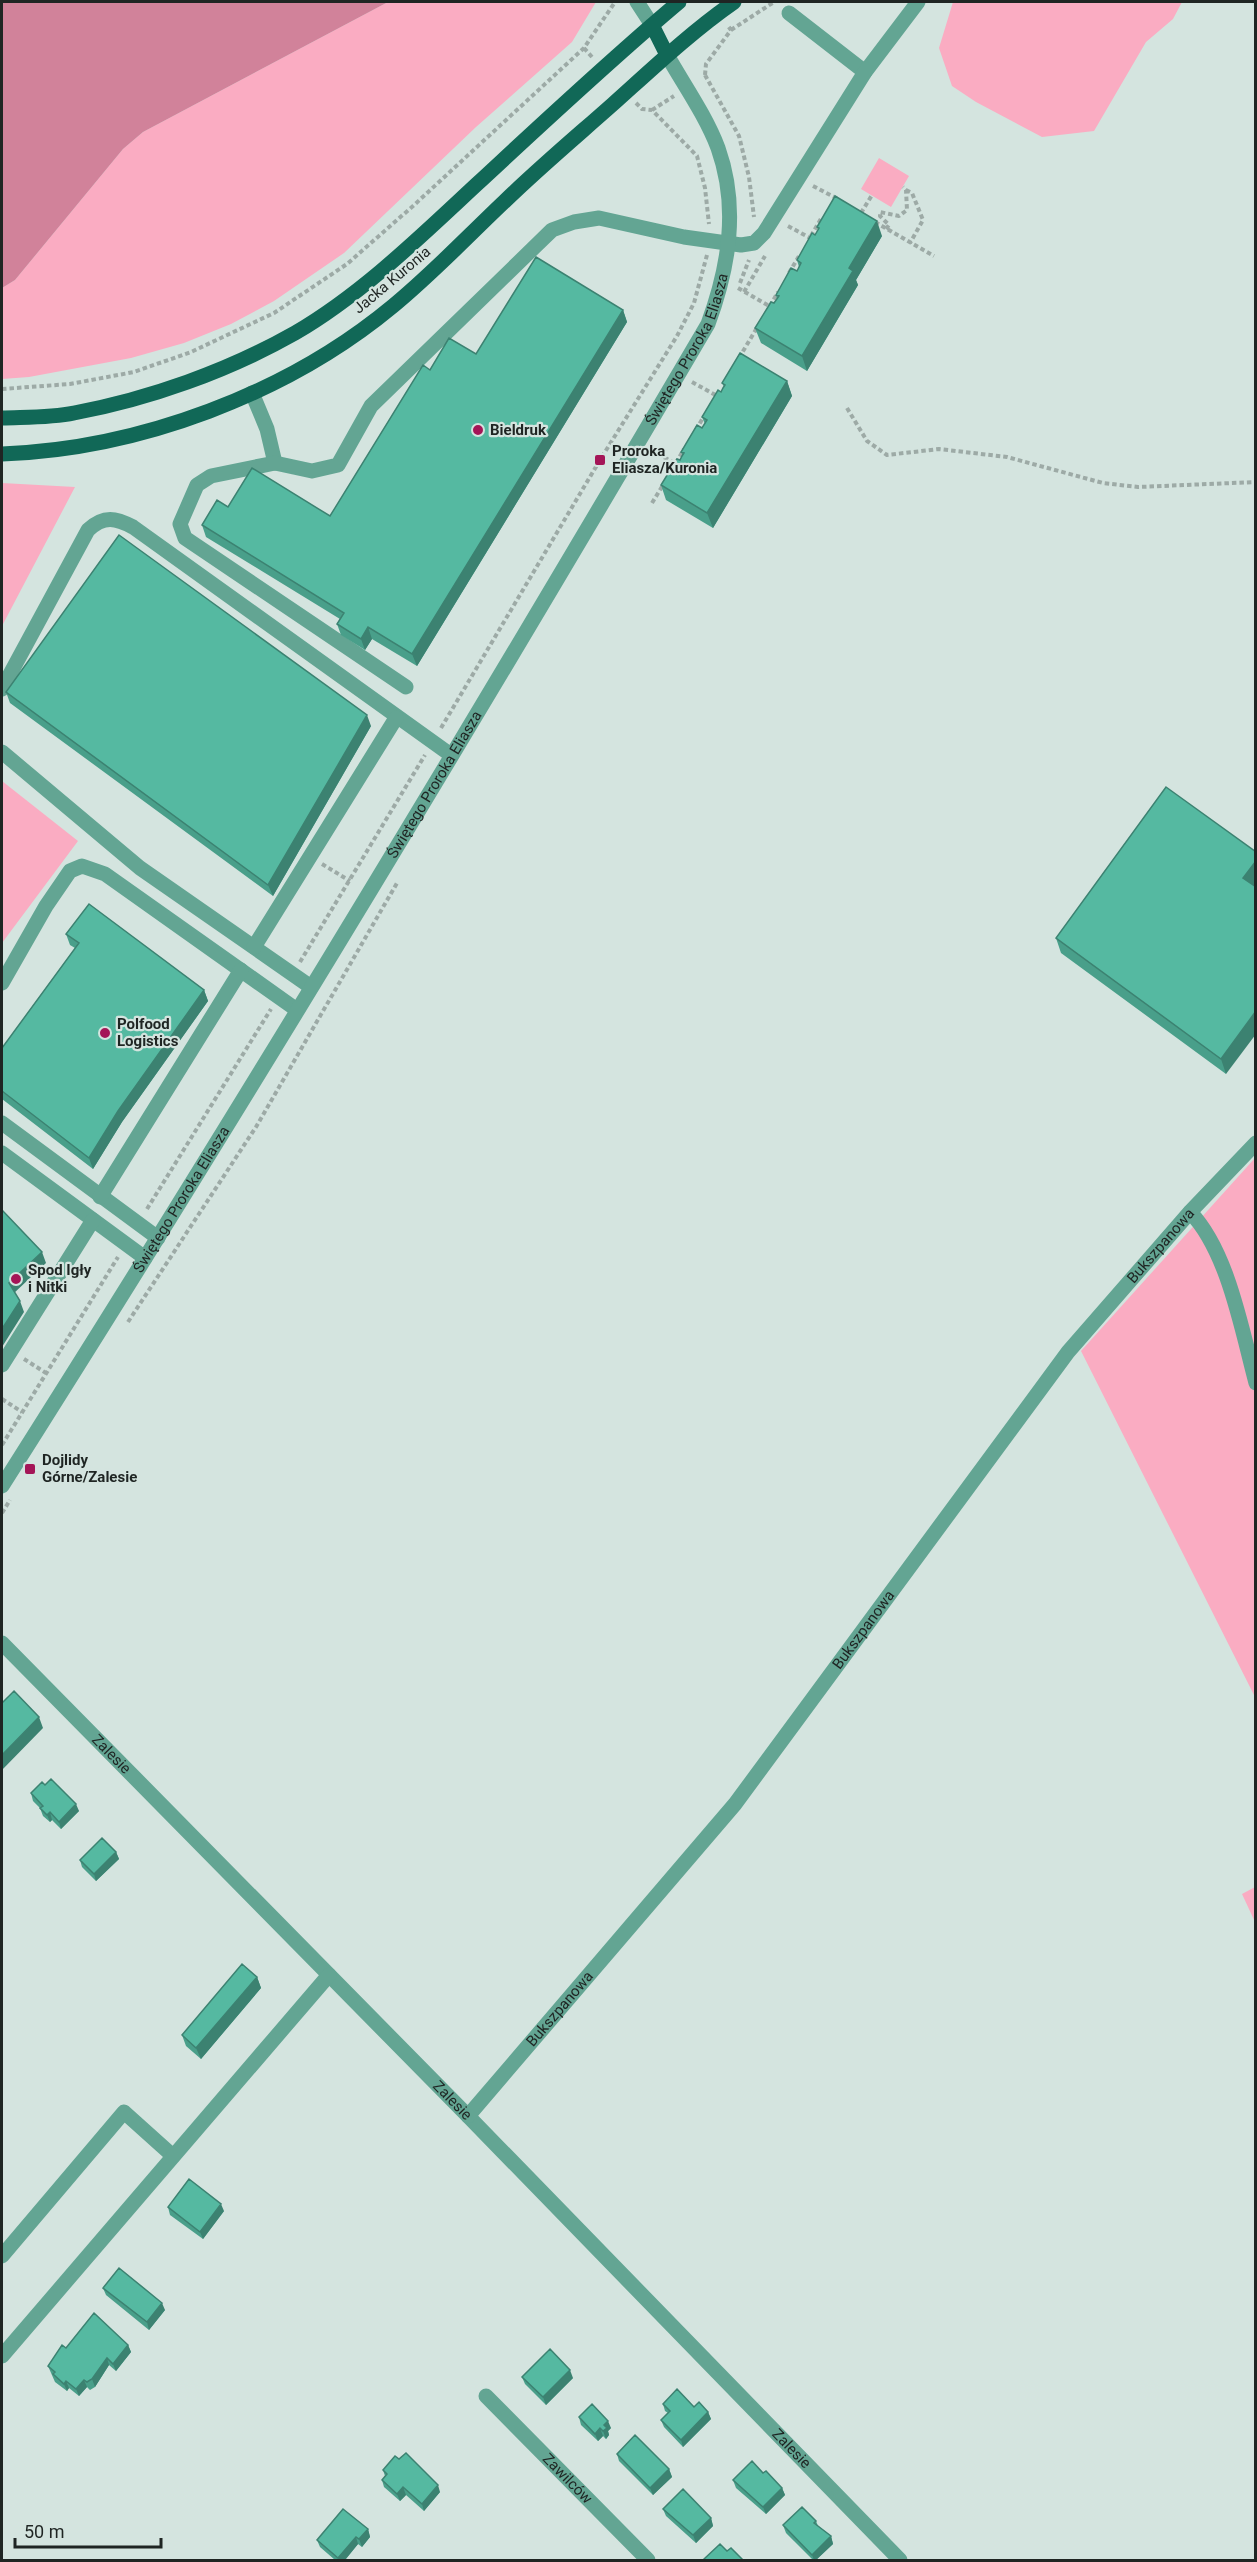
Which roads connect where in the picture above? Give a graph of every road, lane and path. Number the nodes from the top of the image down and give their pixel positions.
1 (615, 2) edge
2 (638, 2) edge
3 (679, 2) edge
4 (734, 2) edge
5 (774, 2) edge
6 (918, 2) edge
7 (789, 12) dead end
8 (718, 13) junction
9 (651, 25) junction
10 (731, 30) junction
11 (667, 55) junction
12 (865, 72) junction
13 (686, 88) junction
14 (652, 110) dead end
15 (822, 190) dead end
16 (872, 195) dead end
17 (835, 198) junction
18 (844, 203) edge
19 (852, 208) edge
20 (861, 213) junction
21 (785, 224) dead end
22 (886, 229) junction
23 (810, 238) junction
24 (730, 242) junction
25 (816, 242) edge
26 (910, 243) junction
27 (934, 256) dead end
28 (789, 273) junction
29 (797, 277) edge
30 (784, 281) edge
31 (738, 288) dead end
32 (779, 290) edge
33 (769, 307) junction
34 (776, 311) edge
35 (734, 366) edge
36 (691, 381) dead end
37 (722, 386) edge
38 (2, 389) edge
39 (252, 393) junction
40 (716, 396) junction
41 (723, 399) edge
42 (638, 401) dead end
43 (711, 405) edge
44 (847, 408) dead end
45 (706, 413) edge
46 (2, 418) edge
47 (696, 430) junction
48 (703, 435) edge
49 (691, 439) edge
50 (686, 447) edge
51 (650, 450) dead end
52 (2, 454) edge
53 (275, 463) junction
54 (676, 464) junction
55 (682, 467) edge
56 (670, 474) edge
57 (1256, 482) edge
58 (664, 483) edge
59 (652, 503) dead end
60 (573, 509) dead end
61 (406, 687) dead end
62 (2, 689) edge
63 (396, 718) junction
64 (2, 752) edge
65 (451, 755) junction
66 (310, 856) junction
67 (350, 881) dead end
68 (254, 947) junction
69 (241, 970) junction
70 (2, 983) edge
71 (311, 987) junction
72 (297, 1010) junction
73 (2, 1123) edge
74 (1256, 1143) edge
75 (2, 1153) edge
76 (100, 1197) junction
77 (1190, 1212) junction
78 (93, 1220) junction
79 (158, 1238) junction
80 (145, 1258) junction
81 (29, 1362) dead end
82 (2, 1365) edge
83 (46, 1373) dead end
84 (1256, 1383) edge
85 (2, 1399) edge
86 (22, 1412) dead end
87 (2, 1486) edge
88 (2, 1643) edge
89 (329, 1975) junction
90 (468, 2116) junction
91 (173, 2156) junction
92 (2, 2256) edge
93 (2, 2356) edge
94 (486, 2396) dead end
95 (648, 2560) edge
96 (900, 2560) edge

1 - 38 path
2 - 9 street
3 - 9 main road, Jacka Kuronia
4 - 8 main road, Jacka Kuronia
5 - 10 path
6 - 12 street
7 - 12 street
8 - 10 path
8 - 11 main road, Jacka Kuronia
9 - 11 main road
9 - 46 main road, Jacka Kuronia
10 - 13 path
11 - 13 street, Świętego Proroka Eliasza
11 - 39 main road, Jacka Kuronia
12 - 24 street
13 - 14 path
13 - 24 street, Świętego Proroka Eliasza
15 - 17 path
16 - 20 path
17 - 18 path
17 - 23 path
19 - 20 path
20 - 22 path
21 - 23 path
22 - 26 path
22 - 26 path
23 - 25 path
23 - 28 path
24 - 53 street
24 - 65 street, Świętego Proroka Eliasza
26 - 27 path
28 - 29 path
28 - 30 path
31 - 33 path
32 - 33 path
33 - 34 path
33 - 35 path
36 - 40 path
37 - 40 path
39 - 52 main road, Jacka Kuronia
39 - 53 street
40 - 41 path
40 - 43 path
42 - 60 path
44 - 57 path
45 - 47 path
47 - 48 path
47 - 49 path
50 - 54 path
51 - 54 path
53 - 61 street
54 - 55 path
54 - 56 path
58 - 59 path
62 - 63 street
63 - 65 street
63 - 66 street
64 - 68 street
65 - 71 street, Świętego Proroka Eliasza
66 - 67 path
66 - 68 street
68 - 71 street
69 - 70 street
69 - 72 street
69 - 76 street
71 - 72 street, Świętego Proroka Eliasza
72 - 79 street, Świętego Proroka Eliasza
73 - 76 street
74 - 77 street, Bukszpanowa
75 - 78 street
76 - 79 street
77 - 84 street
77 - 90 street, Bukszpanowa
78 - 80 street
78 - 82 street
79 - 80 street, Świętego Proroka Eliasza
80 - 87 street, Świętego Proroka Eliasza
81 - 83 path
85 - 86 path
88 - 89 street, Zalesie
89 - 90 street, Zalesie
89 - 91 street
90 - 96 street, Zalesie
91 - 92 street
91 - 93 street
94 - 95 street, Zawilców

